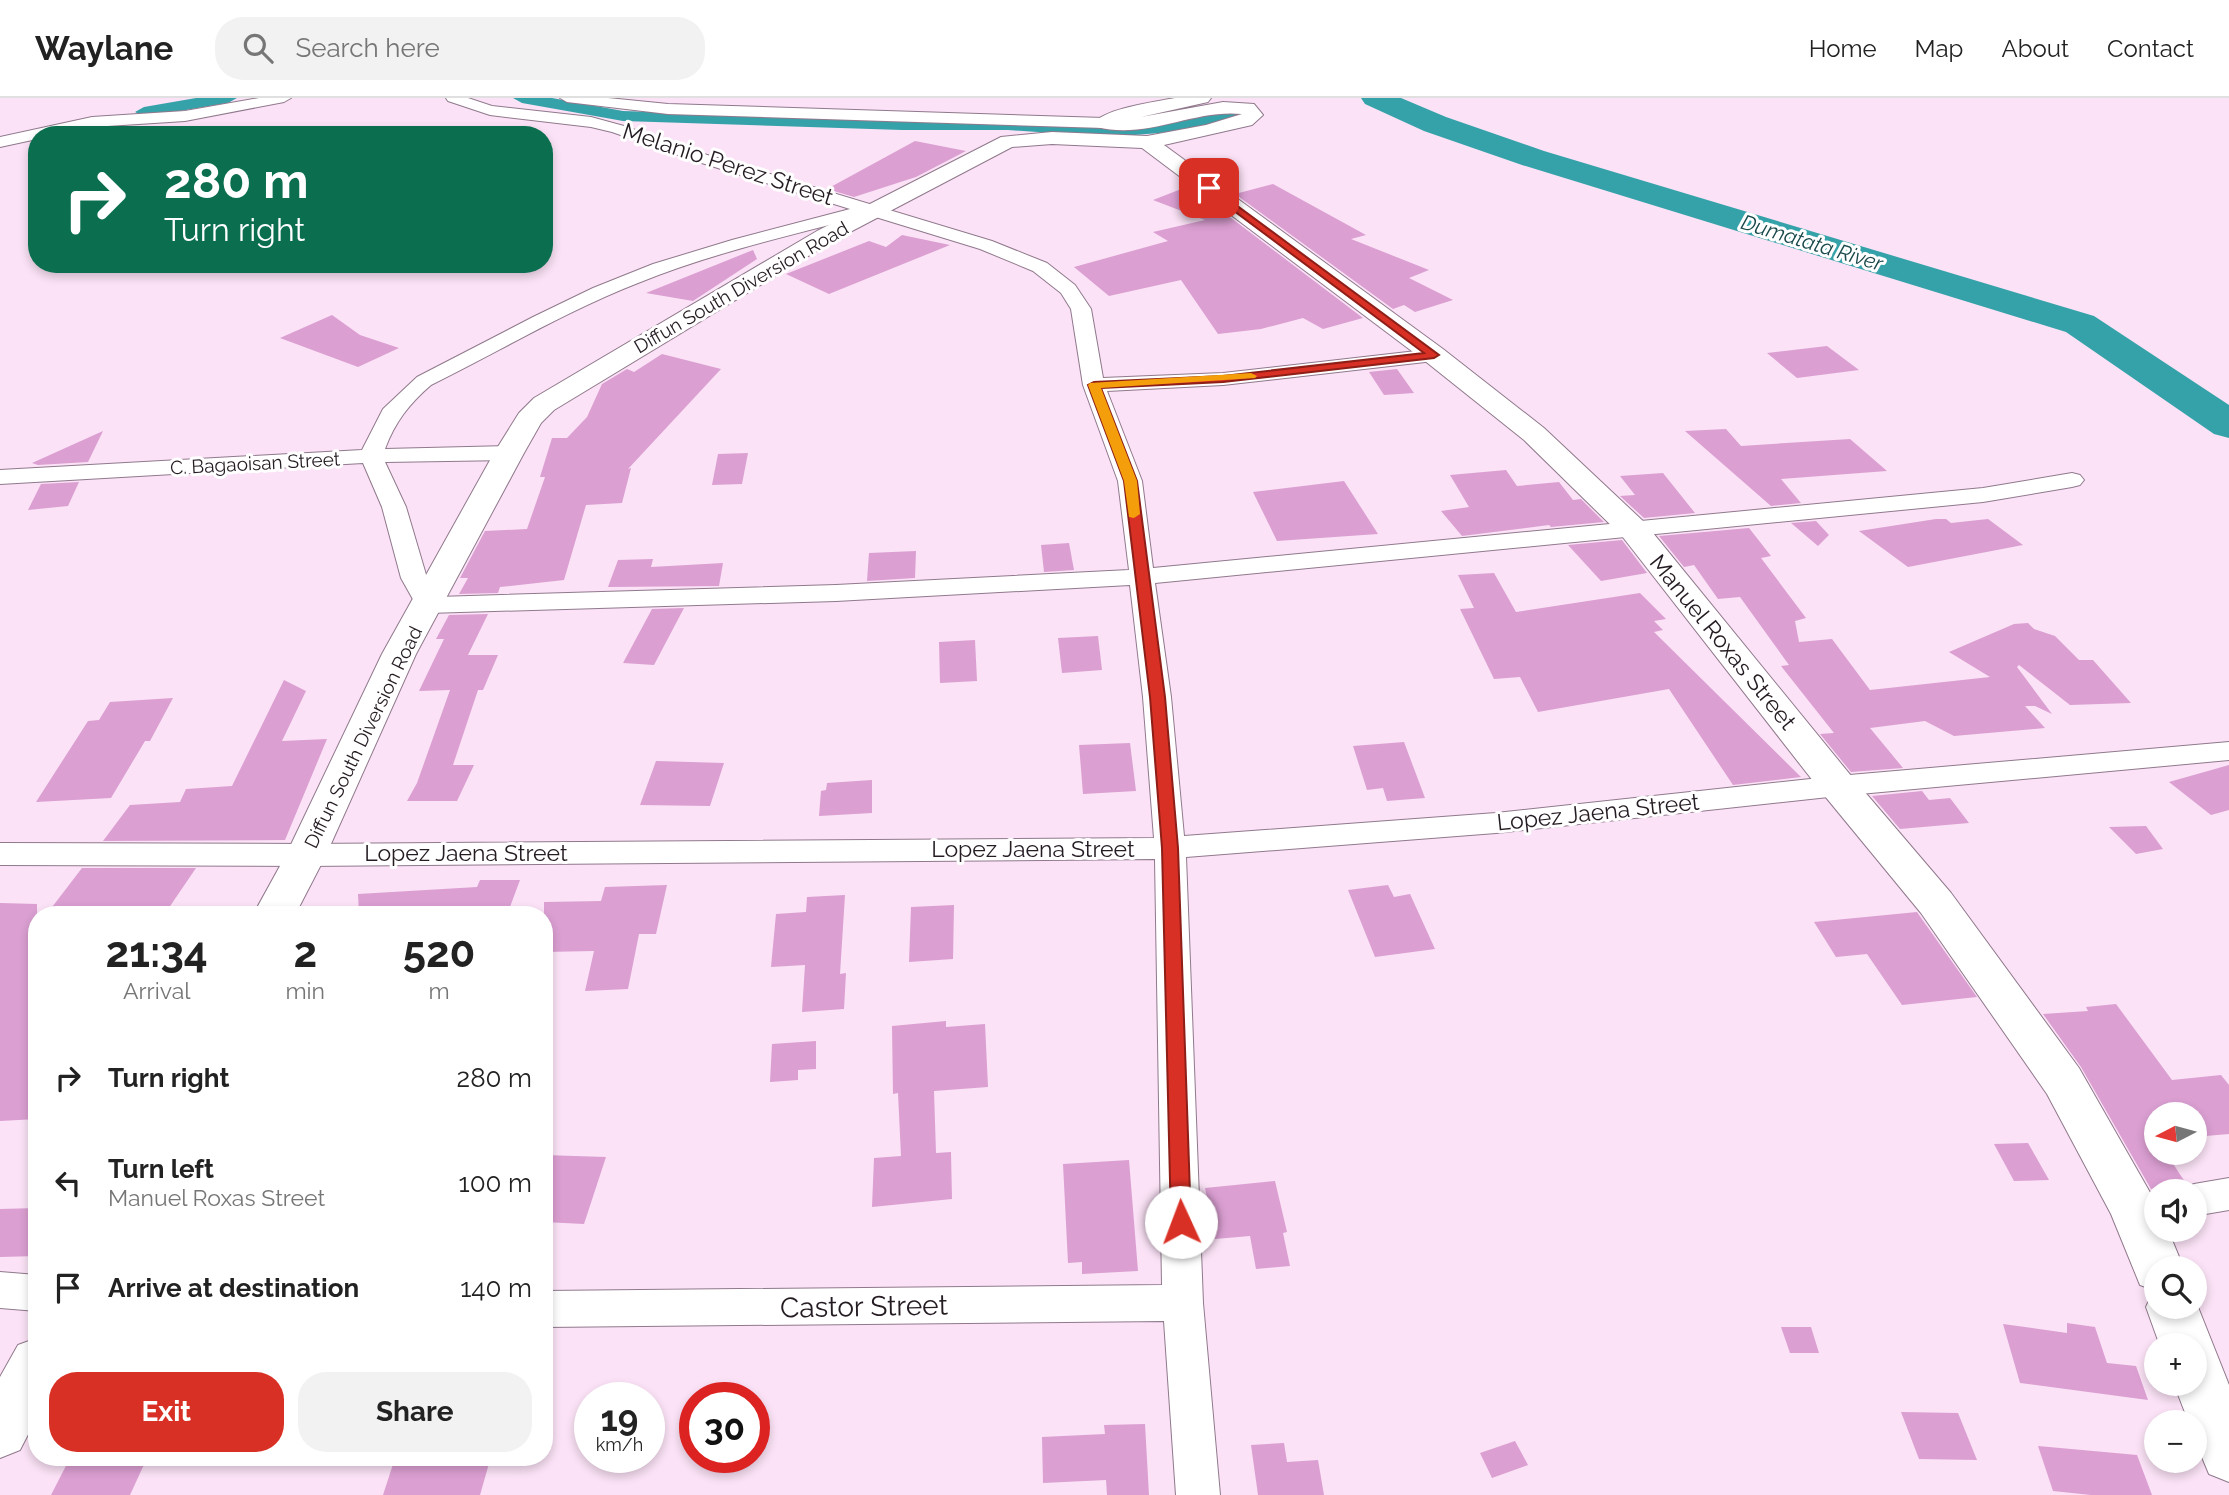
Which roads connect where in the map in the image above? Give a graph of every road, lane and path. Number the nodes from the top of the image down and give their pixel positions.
1 (284, 98) edge
2 (453, 98) edge
3 (567, 98) edge
4 (1201, 98) edge
5 (156, 102) dead end
6 (92, 122) junction
7 (1104, 123) junction
8 (74, 126) edge
9 (28, 136) edge
10 (0, 142) edge
11 (1147, 142) junction
12 (874, 210) junction
13 (1434, 355) junction
14 (1094, 385) junction
15 (509, 453) junction
16 (371, 456) junction
17 (0, 477) edge
18 (2072, 480) dead end
19 (1633, 529) junction
20 (1140, 577) junction
21 (428, 605) junction
22 (2229, 751) edge
23 (1838, 786) junction
24 (1170, 848) junction
25 (0, 854) edge
26 (306, 855) junction
27 (279, 906) edge
28 (2229, 1194) edge
29 (2207, 1198) edge
30 (2144, 1206) edge
31 (0, 1290) edge
32 (28, 1292) edge
33 (1184, 1303) junction
34 (553, 1309) edge
35 (28, 1380) edge
36 (2206, 1396) edge
37 (0, 1431) edge
38 (2229, 1455) edge
39 (1198, 1495) edge

1 - 6 street
2 - 12 street, Melanio Perez Street
3 - 7 street
4 - 7 street
5 - 6 street
6 - 8 street
7 - 11 street, Diffun South Diversion Road
9 - 10 street
11 - 12 street, Diffun South Diversion Road
11 - 13 street, Manuel Roxas Street
12 - 14 street, Melanio Perez Street
12 - 15 street, Diffun South Diversion Road
12 - 16 street
13 - 14 street
13 - 19 street, Manuel Roxas Street
14 - 20 street, Melanio Perez Street
15 - 16 street, C. Bagaoisan Street
15 - 21 street, Diffun South Diversion Road
16 - 17 street, C. Bagaoisan Street
16 - 21 street
18 - 19 street
19 - 20 street
19 - 23 street, Manuel Roxas Street
20 - 21 street
20 - 24 street, Melanio Perez Street
21 - 26 street, Diffun South Diversion Road
22 - 23 street, Lopez Jaena Street
23 - 24 street, Lopez Jaena Street
23 - 30 street, Manuel Roxas Street
24 - 26 street, Lopez Jaena Street
24 - 33 street, Melanio Perez Street
25 - 26 street, Lopez Jaena Street
26 - 27 street, Diffun South Diversion Road
28 - 29 street
31 - 32 street
33 - 34 street, Castor Street
33 - 39 street, Melanio Perez Street
35 - 37 street
36 - 38 street

